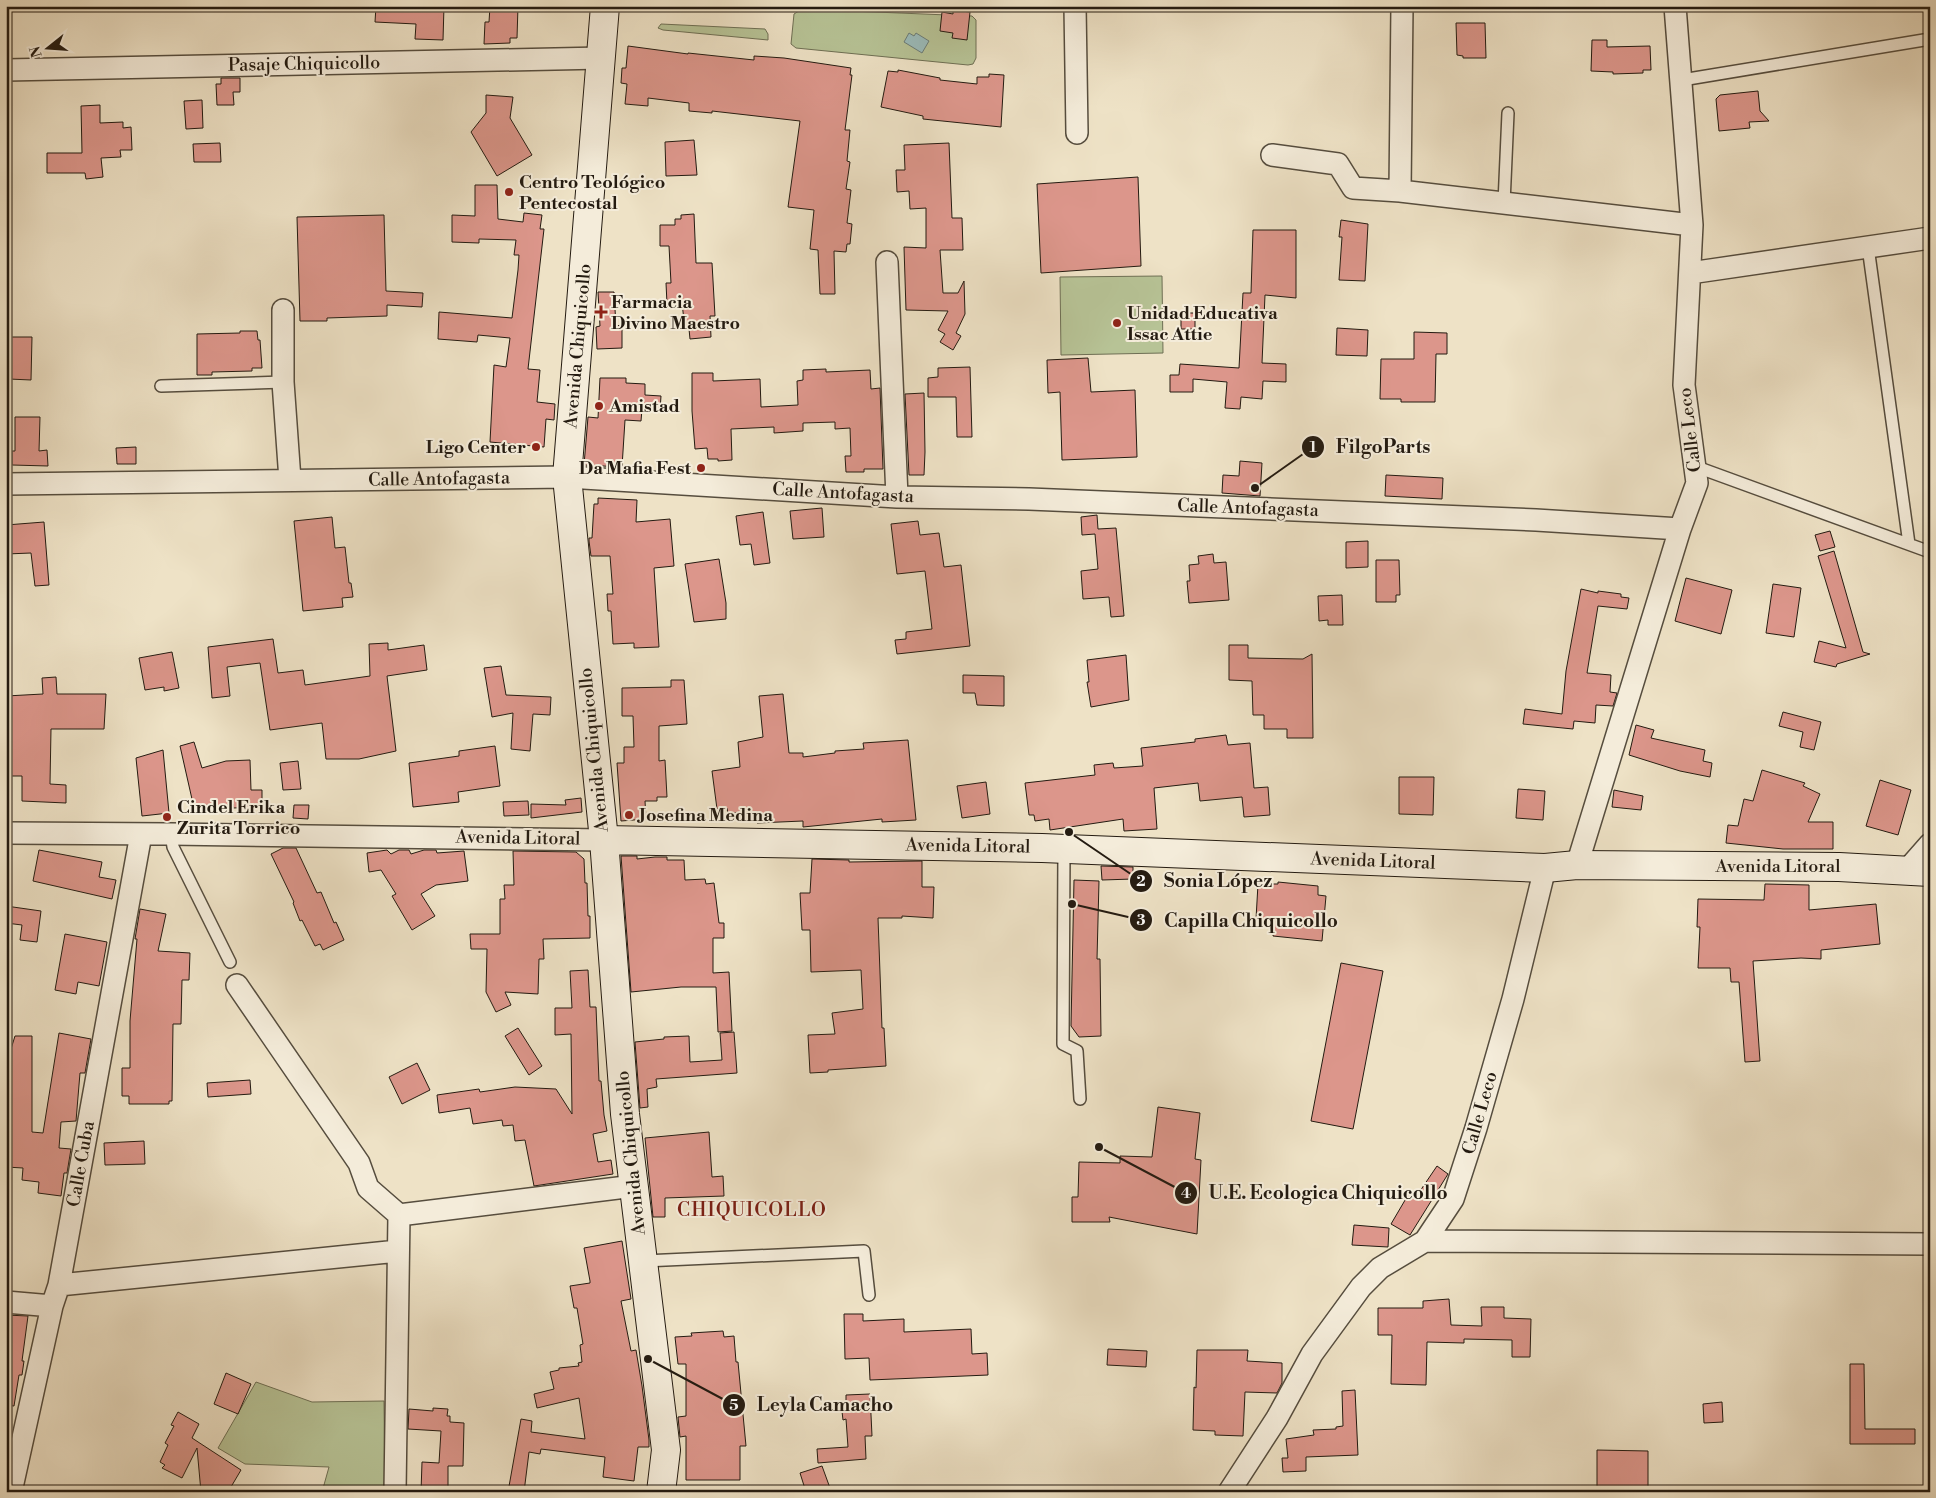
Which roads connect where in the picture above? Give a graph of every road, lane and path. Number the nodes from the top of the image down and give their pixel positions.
1 (605, 6) edge
2 (1075, 6) edge
3 (1402, 6) edge
4 (1675, 6) edge
5 (1930, 40) edge
6 (607, 42) junction
7 (6, 70) edge
8 (1682, 80) junction
9 (1508, 113) dead end
10 (1077, 133) dead end
11 (1272, 155) dead end
12 (1400, 191) junction
13 (1504, 203) junction
14 (1692, 225) junction
15 (1930, 238) edge
16 (1868, 247) junction
17 (887, 262) dead end
18 (1690, 273) junction
19 (283, 310) dead end
20 (283, 382) junction
21 (161, 386) dead end
22 (1694, 466) junction
23 (567, 477) junction
24 (290, 480) junction
25 (6, 484) edge
26 (897, 498) junction
27 (1680, 529) junction
28 (1910, 544) junction
29 (1930, 552) edge
30 (6, 834) edge
31 (141, 834) junction
32 (171, 834) junction
33 (604, 840) junction
34 (1930, 844) edge
35 (1064, 849) junction
36 (1577, 865) junction
37 (1545, 868) junction
38 (1919, 870) edge
39 (230, 962) dead end
40 (237, 985) dead end
41 (1080, 1099) dead end
42 (634, 1186) junction
43 (399, 1215) junction
44 (1425, 1241) junction
45 (1930, 1244) edge
46 (398, 1251) junction
47 (644, 1262) junction
48 (59, 1285) junction
49 (869, 1295) dead end
50 (6, 1302) edge
51 (52, 1306) junction
52 (11, 1492) edge
53 (395, 1492) edge
54 (662, 1492) edge
55 (1229, 1492) edge

1 - 6 main road, Avenida Chiquicollo
2 - 10 street
3 - 12 street
4 - 8 street, Calle Leco
5 - 8 lane
6 - 7 street, Pasaje Chiquicollo
6 - 23 main road, Avenida Chiquicollo
8 - 14 street, Calle Leco
9 - 13 lane
11 - 12 street
12 - 13 street
13 - 14 street
14 - 18 street, Calle Leco
15 - 16 street
16 - 18 street
16 - 28 lane
17 - 26 street
18 - 22 street, Calle Leco
19 - 20 street
20 - 21 lane
20 - 24 street
22 - 27 street, Calle Leco
22 - 28 lane
23 - 24 street, Calle Antofagasta
23 - 26 street, Calle Antofagasta
23 - 33 main road, Avenida Chiquicollo
24 - 25 street, Calle Antofagasta
26 - 27 street, Calle Antofagasta
27 - 36 street, Calle Leco
28 - 29 lane
30 - 31 street, Avenida Litoral
31 - 32 street, Avenida Litoral
31 - 48 street, Calle Cuba
32 - 33 street, Avenida Litoral
32 - 39 lane
33 - 35 main road, Avenida Litoral
33 - 42 main road, Avenida Chiquicollo
34 - 38 street
35 - 37 main road, Avenida Litoral
35 - 41 lane
36 - 37 main road, Avenida Litoral
36 - 38 main road, Avenida Litoral
37 - 44 street, Calle Leco
40 - 43 street
42 - 43 street
42 - 47 main road, Avenida Chiquicollo
43 - 46 street
44 - 45 street
44 - 55 street, Calle Leco
46 - 48 street
46 - 53 street
47 - 49 lane
47 - 54 main road, Avenida Chiquicollo
48 - 51 street, Calle Cuba
50 - 51 street
51 - 52 street, Calle Cuba

